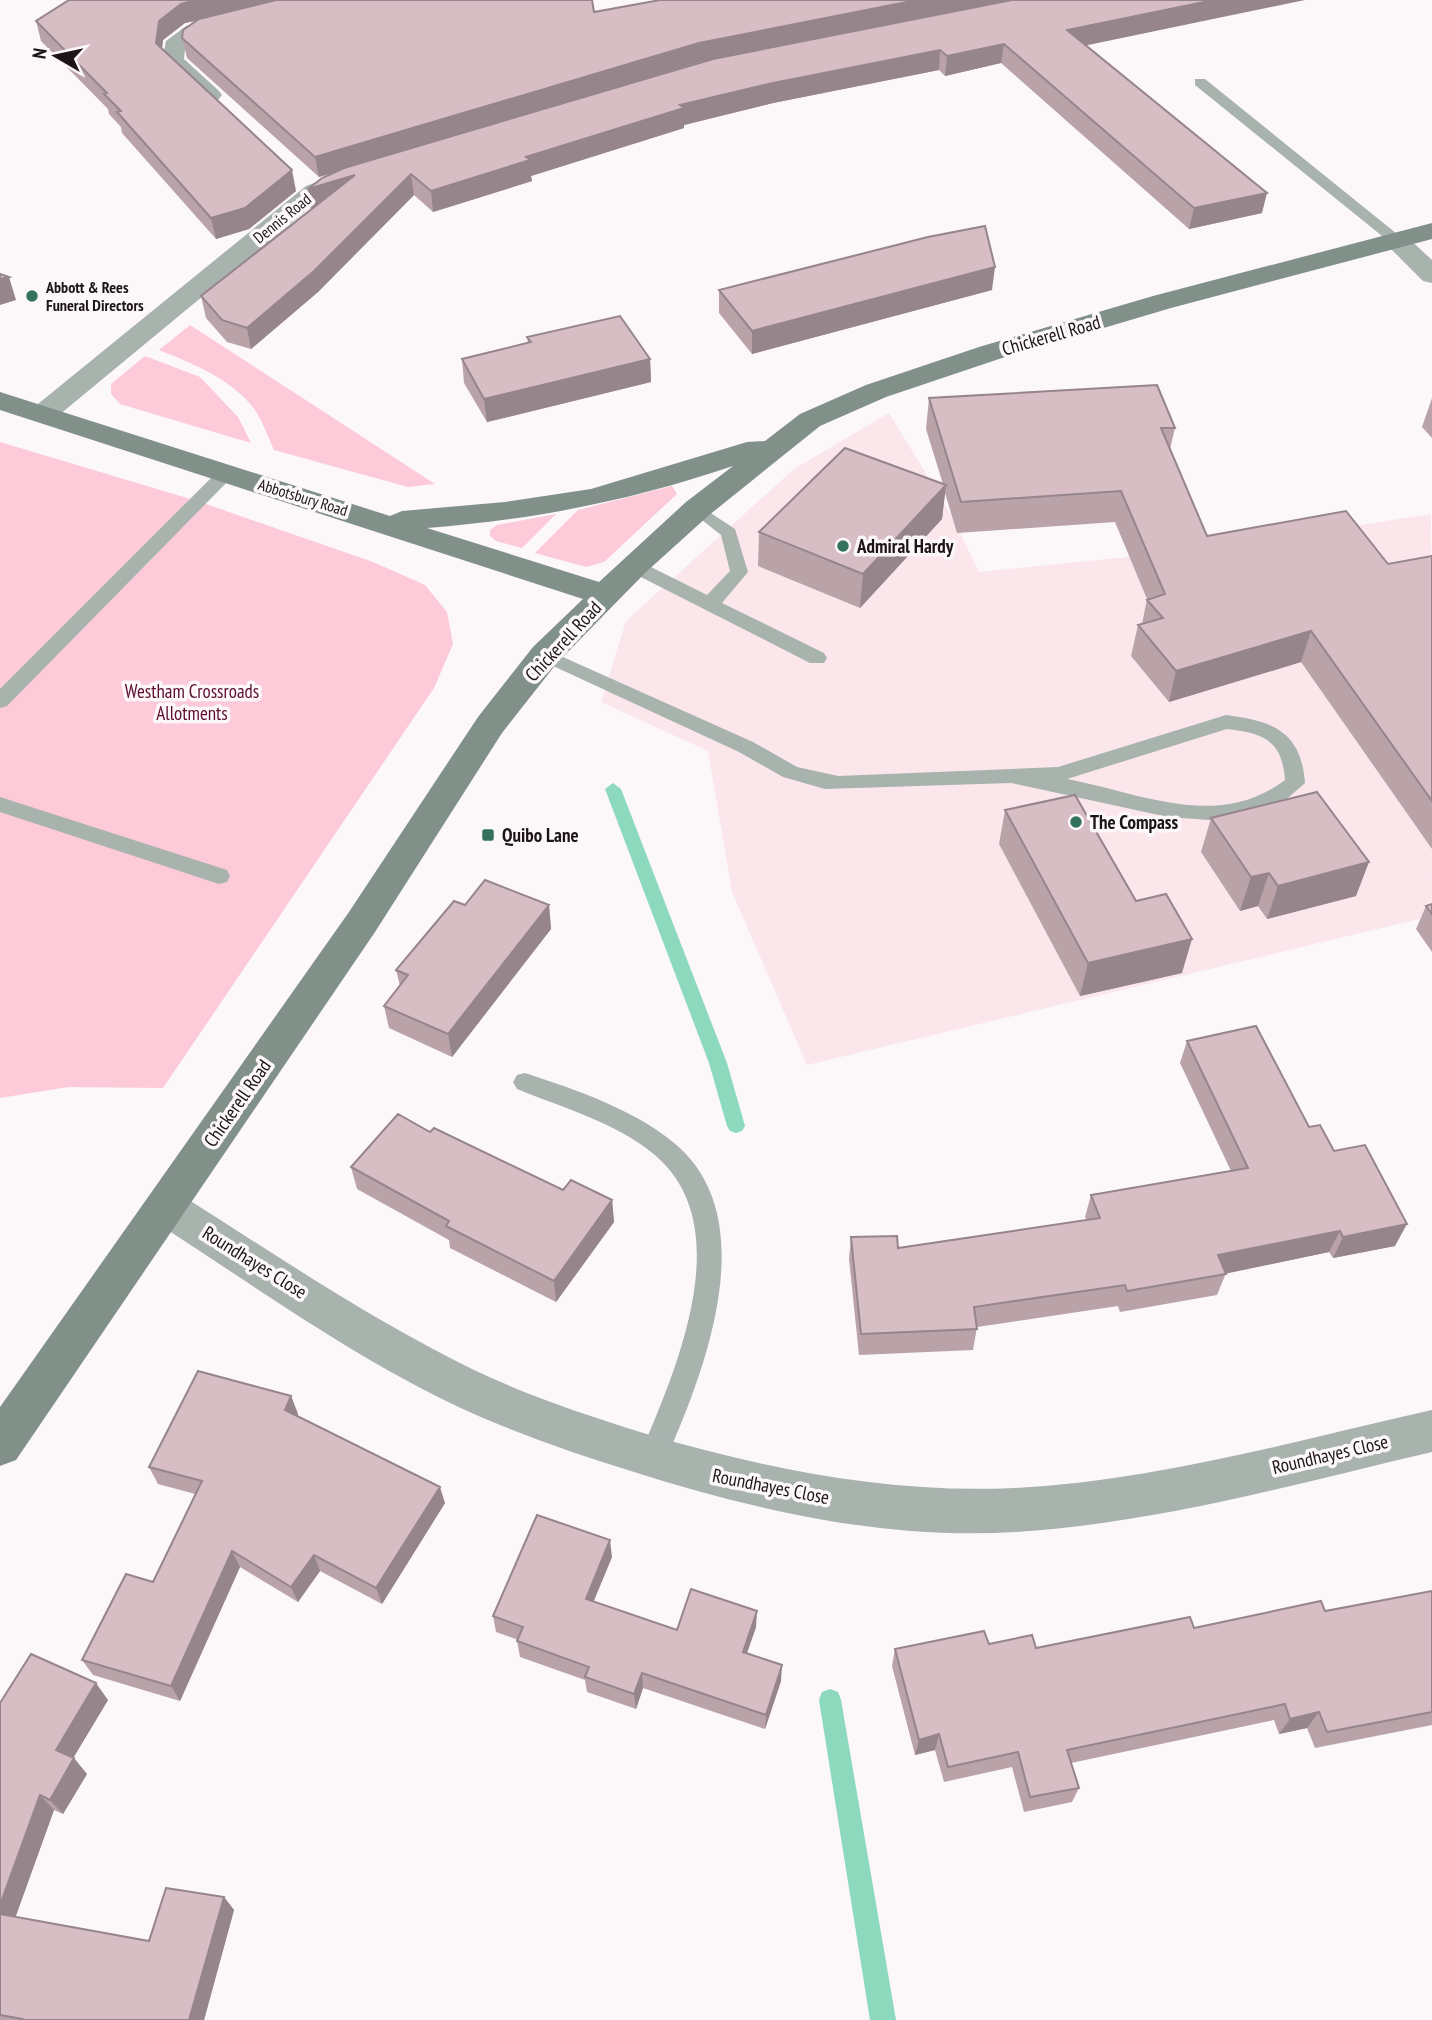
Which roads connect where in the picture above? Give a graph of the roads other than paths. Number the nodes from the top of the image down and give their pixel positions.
1 (320, 0) edge
2 (1200, 82) dead end
3 (224, 107) edge
4 (376, 169) edge
5 (295, 172) dead end
6 (315, 191) junction
7 (1432, 231) edge
8 (1397, 240) junction
9 (1432, 275) edge
10 (0, 401) edge
11 (43, 414) junction
12 (780, 441) junction
13 (226, 473) junction
14 (697, 509) junction
15 (379, 521) junction
16 (634, 566) junction
17 (606, 595) junction
18 (710, 604) junction
19 (545, 655) junction
20 (817, 658) dead end
21 (0, 701) edge
22 (1015, 777) junction
23 (0, 804) edge
24 (219, 876) dead end
25 (525, 1082) dead end
26 (166, 1207) junction
27 (1432, 1431) edge
28 (0, 1445) edge
29 (653, 1457) junction

1 - 3 street
2 - 8 lane
4 - 6 street, Dennis Road
5 - 6 street
6 - 11 street, Dennis Road
7 - 8 main road, Chickerell Road
8 - 9 street
8 - 12 main road, Chickerell Road
10 - 11 main road, Abbotsbury Road
11 - 13 main road, Abbotsbury Road
12 - 14 main road, Chickerell Road
12 - 15 main road
13 - 15 main road, Abbotsbury Road
13 - 21 lane
14 - 16 main road, Chickerell Road
14 - 18 lane
15 - 17 main road, Abbotsbury Road
16 - 17 main road, Chickerell Road
16 - 18 lane
17 - 19 main road, Chickerell Road
18 - 20 lane
19 - 22 lane
19 - 26 main road, Chickerell Road
22 - 22 lane
23 - 24 lane
25 - 29 lane
26 - 28 main road, Chickerell Road
26 - 29 street, Roundhayes Close
27 - 29 street, Roundhayes Close

